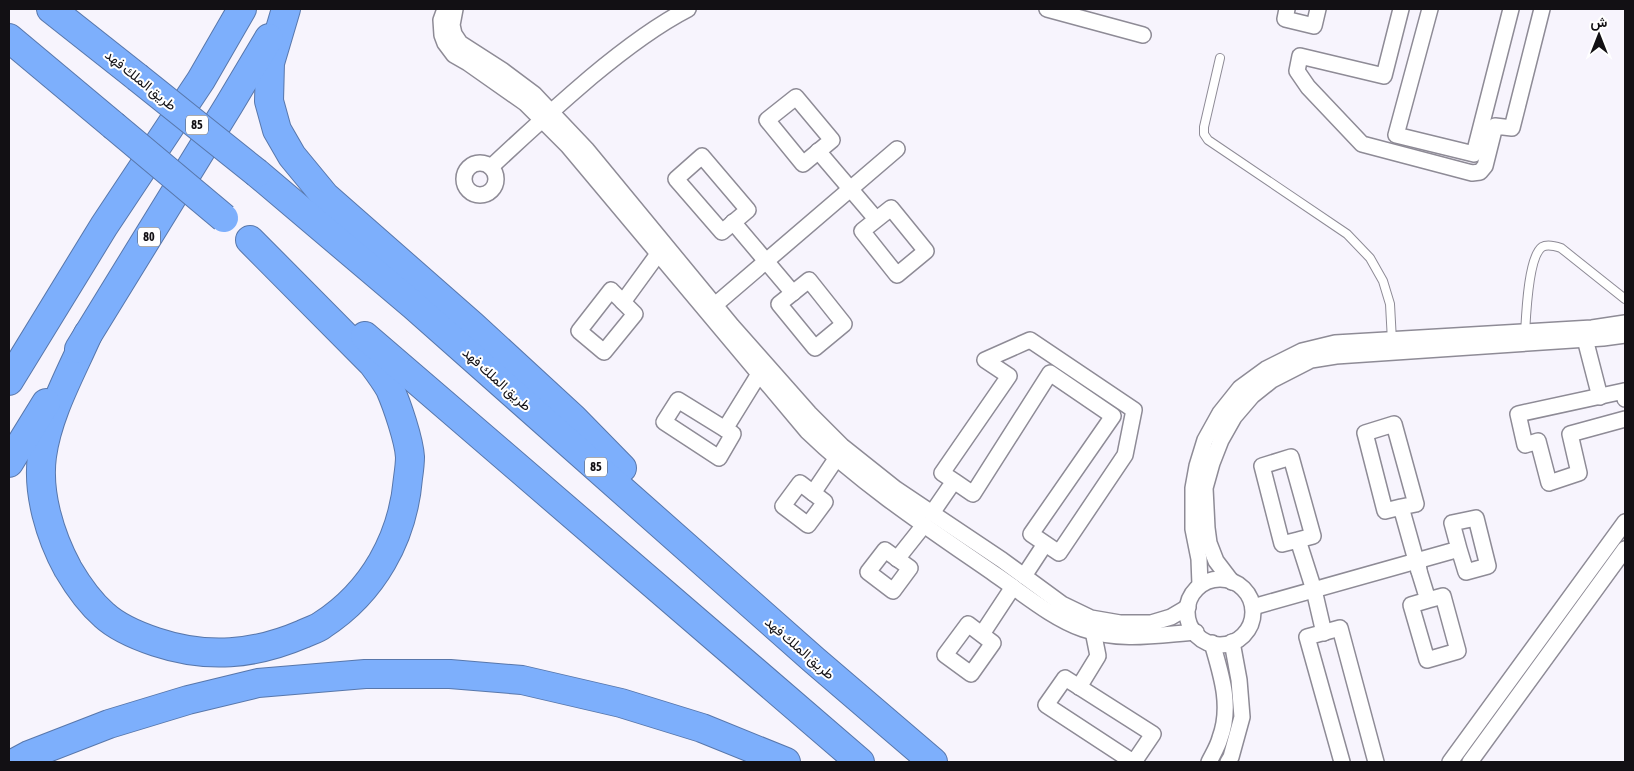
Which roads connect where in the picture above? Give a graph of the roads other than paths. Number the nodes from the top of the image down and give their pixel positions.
1 (51, 9) edge
2 (242, 9) edge
3 (286, 9) edge
4 (446, 9) edge
5 (455, 9) edge
6 (688, 9) edge
7 (1047, 9) edge
8 (1287, 9) edge
9 (1318, 9) edge
10 (1401, 9) edge
11 (1430, 9) edge
12 (1510, 9) edge
13 (1542, 9) edge
14 (1143, 35) dead end
15 (9, 38) edge
16 (9, 46) edge
17 (1220, 58) dead end
18 (59, 80) junction
19 (546, 115) junction
20 (898, 149) dead end
21 (818, 151) dead end
22 (491, 167) dead end
23 (851, 189) junction
24 (876, 219) dead end
25 (733, 222) junction
26 (104, 226) junction
27 (250, 240) junction
28 (658, 254) junction
29 (766, 262) junction
30 (793, 293) dead end
31 (1625, 299) edge
32 (623, 302) dead end
33 (715, 305) junction
34 (1625, 324) edge
35 (88, 334) junction
36 (1625, 335) edge
37 (1524, 338) junction
38 (1585, 339) junction
39 (9, 345) edge
40 (1392, 346) junction
41 (758, 374) junction
42 (9, 381) edge
43 (1600, 396) junction
44 (1625, 399) edge
45 (1625, 419) edge
46 (725, 429) dead end
47 (836, 458) junction
48 (9, 463) edge
49 (954, 481) junction
50 (812, 493) dead end
51 (1401, 507) junction
52 (928, 519) junction
53 (1625, 522) edge
54 (1298, 540) junction
55 (1045, 544) junction
56 (1459, 549) dead end
57 (1625, 549) edge
58 (898, 559) dead end
59 (1418, 564) junction
60 (1019, 581) junction
61 (1232, 582) junction
62 (1200, 585) junction
63 (1314, 590) junction
64 (1428, 600) dead end
65 (1188, 607) junction
66 (1253, 607) junction
67 (1093, 631) junction
68 (1196, 632) junction
69 (1324, 633) junction
70 (982, 634) dead end
71 (1232, 642) junction
72 (1212, 643) junction
73 (814, 660) junction
74 (1079, 687) junction
75 (16, 762) edge
76 (786, 762) edge
77 (860, 762) edge
78 (933, 762) edge
79 (1133, 762) edge
80 (1209, 762) edge
81 (1228, 762) edge
82 (1342, 762) edge
83 (1376, 762) edge
84 (1450, 762) edge
85 (1470, 762) edge

1 - 73 highway, طريق الملك فهد / 85, bridge
2 - 26 highway
3 - 35 highway, 80
3 - 73 highway
4 - 19 street
5 - 19 street
6 - 19 street
7 - 14 street
8 - 9 street
10 - 13 street
11 - 12 street
15 - 18 highway
16 - 18 highway
17 - 40 lane
18 - 27 highway, bridge
19 - 22 street
19 - 28 street
19 - 33 street
20 - 23 street
21 - 23 street
23 - 24 street
23 - 29 street
25 - 25 street
25 - 29 street
26 - 39 highway
26 - 42 highway
27 - 35 highway
27 - 77 highway
28 - 32 street
28 - 41 street
29 - 30 street
29 - 33 street
31 - 37 lane
33 - 52 street
34 - 37 street
35 - 48 highway, 80
36 - 38 street
37 - 38 street
37 - 40 street
38 - 43 street
40 - 61 street
40 - 62 street
41 - 46 street
41 - 47 street
43 - 44 street
43 - 45 street
47 - 50 street
47 - 52 street
49 - 52 street
49 - 55 street
49 - 55 street
51 - 51 street
51 - 59 street
52 - 58 street
52 - 60 street
53 - 84 street
54 - 54 street
54 - 63 street
55 - 60 street
56 - 59 street
57 - 85 street
59 - 63 street
59 - 64 street
60 - 65 street
60 - 67 street
60 - 70 street
61 - 62 street
61 - 66 street
62 - 65 street
63 - 66 street
63 - 69 street
65 - 68 street
66 - 71 street
67 - 68 street
67 - 74 street
68 - 72 street
69 - 82 street
69 - 83 street
71 - 72 street
71 - 81 street
72 - 80 street
73 - 78 highway, طريق الملك فهد / 85
74 - 79 street
74 - 79 street
75 - 76 highway

